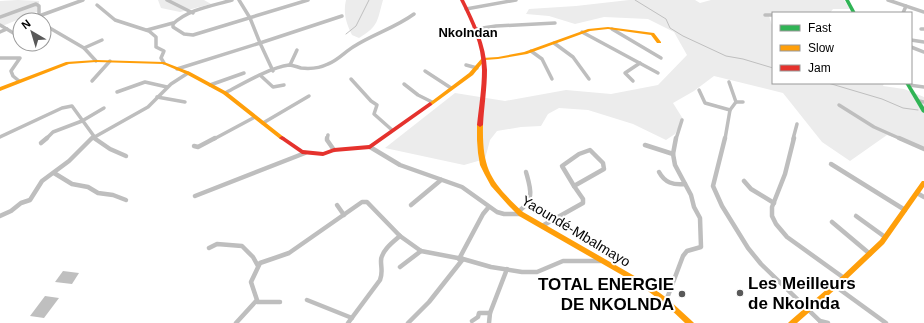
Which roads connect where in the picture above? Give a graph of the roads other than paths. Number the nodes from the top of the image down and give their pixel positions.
1 (83, 0) edge
2 (167, 0) edge
3 (232, 0) edge
4 (239, 0) edge
5 (308, 0) edge
6 (462, 0) edge
7 (515, 0) edge
8 (847, 0) edge
9 (888, 0) edge
10 (97, 5) dead end
11 (906, 6) junction
12 (466, 9) junction
13 (14, 12) edge
14 (39, 12) edge
15 (46, 12) edge
16 (853, 12) edge
17 (903, 12) edge
18 (924, 12) edge
19 (12, 13) edge
20 (193, 13) junction
21 (414, 14) dead end
22 (765, 15) dead end
23 (772, 15) edge
24 (342, 16) dead end
25 (0, 17) edge
26 (250, 18) junction
27 (174, 22) junction
28 (555, 23) dead end
29 (0, 25) edge
30 (476, 28) junction
31 (7, 29) junction
32 (612, 29) junction
33 (52, 30) edge
34 (147, 30) junction
35 (0, 32) edge
36 (12, 32) edge
37 (582, 32) junction
38 (102, 40) dead end
39 (912, 40) edge
40 (918, 41) junction
41 (659, 42) dead end
42 (924, 42) edge
43 (260, 43) junction
44 (554, 43) junction
45 (912, 47) edge
46 (84, 48) junction
47 (917, 49) junction
48 (297, 50) dead end
49 (530, 52) junction
50 (924, 52) edge
51 (0, 58) edge
52 (661, 58) dead end
53 (484, 59) junction
54 (96, 61) junction
55 (110, 61) junction
56 (164, 63) junction
57 (640, 63) junction
58 (290, 65) junction
59 (466, 65) dead end
60 (477, 68) junction
61 (177, 69) junction
62 (273, 70) junction
63 (425, 71) dead end
64 (188, 73) junction
65 (244, 73) dead end
66 (658, 73) dead end
67 (260, 75) junction
68 (351, 79) dead end
69 (552, 79) dead end
70 (589, 79) dead end
71 (19, 81) junction
72 (92, 81) dead end
73 (633, 81) dead end
74 (729, 82) dead end
75 (404, 84) dead end
76 (908, 84) edge
77 (210, 85) junction
78 (284, 85) dead end
79 (167, 87) junction
80 (924, 87) edge
81 (451, 88) junction
82 (0, 89) edge
83 (699, 90) dead end
84 (117, 92) dead end
85 (225, 93) junction
86 (309, 96) dead end
87 (157, 97) junction
88 (921, 101) edge
89 (185, 102) dead end
90 (432, 102) junction
91 (736, 102) junction
92 (743, 102) dead end
93 (839, 105) dead end
94 (104, 108) dead end
95 (730, 110) junction
96 (924, 111) edge
97 (255, 117) junction
98 (682, 120) dead end
99 (82, 121) junction
100 (263, 123) junction
101 (797, 124) dead end
102 (392, 130) junction
103 (328, 136) dead end
104 (0, 137) edge
105 (93, 137) junction
106 (41, 143) dead end
107 (645, 145) dead end
108 (194, 146) dead end
109 (370, 147) junction
110 (334, 150) junction
111 (924, 150) edge
112 (305, 153) junction
113 (673, 154) junction
114 (126, 156) dead end
115 (832, 164) dead end
116 (54, 172) junction
117 (526, 172) dead end
118 (659, 172) dead end
119 (441, 180) junction
120 (744, 181) dead end
121 (924, 183) edge
122 (685, 184) junction
123 (574, 186) junction
124 (917, 194) junction
125 (195, 196) dead end
126 (924, 197) edge
127 (126, 200) dead end
128 (774, 203) junction
129 (337, 205) dead end
130 (411, 205) dead end
131 (488, 208) junction
132 (905, 210) junction
133 (520, 213) junction
134 (344, 215) junction
135 (0, 216) edge
136 (856, 216) dead end
137 (832, 222) dead end
138 (541, 227) junction
139 (400, 236) junction
140 (885, 237) junction
141 (208, 248) dead end
142 (421, 251) junction
143 (870, 254) junction
144 (461, 259) junction
145 (604, 261) junction
146 (258, 266) junction
147 (400, 267) dead end
148 (507, 269) junction
149 (844, 278) junction
150 (835, 286) junction
151 (307, 300) dead end
152 (666, 301) junction
153 (256, 302) junction
154 (280, 302) dead end
155 (808, 310) junction
156 (490, 313) junction
157 (352, 318) junction
158 (472, 321) dead end
159 (821, 322) edge
160 (236, 323) edge
161 (348, 323) edge
162 (408, 323) edge
163 (489, 323) edge
164 (690, 323) edge
165 (792, 323) edge
166 (828, 323) edge
167 (886, 323) edge

1 - 15 street
2 - 20 street
3 - 20 street
4 - 26 street
5 - 26 street
6 - 12 main road, Yaoundé-Mbalmayo
7 - 12 street
8 - 16 main road
9 - 11 street
10 - 34 street
11 - 17 street
11 - 18 street
12 - 30 main road, Yaoundé-Mbalmayo
13 - 14 street
19 - 25 street
20 - 27 street
21 - 58 street
22 - 23 street
24 - 43 street
26 - 27 street
26 - 43 street
27 - 34 street
28 - 30 street
29 - 31 street
30 - 53 main road, Yaoundé-Mbalmayo
31 - 35 street
31 - 36 street
32 - 37 main road
32 - 41 main road
32 - 52 street
33 - 46 street
34 - 56 street
37 - 44 main road
37 - 57 street
38 - 46 street
39 - 40 street
40 - 42 street
40 - 47 street
43 - 61 street
43 - 62 street
44 - 49 main road
44 - 70 street
45 - 47 street
46 - 54 street
47 - 50 street
48 - 58 street
49 - 53 main road
49 - 69 street
51 - 71 street
53 - 60 main road
53 - 133 main road, Yaoundé-Mbalmayo
54 - 55 main road
54 - 71 main road
55 - 56 main road
55 - 72 street
56 - 61 main road
57 - 66 street
57 - 73 street
58 - 62 street
59 - 60 street
60 - 81 main road
61 - 64 main road
62 - 67 street
63 - 81 street
64 - 77 main road
64 - 79 street
65 - 77 street
67 - 78 street
67 - 85 street
68 - 102 street
71 - 82 main road
74 - 91 street
75 - 90 street
76 - 80 street
76 - 88 main road
77 - 85 main road
79 - 84 street
79 - 87 street
81 - 90 main road
83 - 95 street
85 - 97 main road
86 - 100 street
87 - 89 street
87 - 105 street
88 - 96 main road
90 - 102 main road
91 - 92 street
91 - 95 street
93 - 111 street
94 - 99 street
95 - 155 street
97 - 100 main road
97 - 108 street
98 - 113 street
99 - 104 street
99 - 105 street
99 - 106 street
100 - 112 main road
101 - 128 street
102 - 109 main road
103 - 110 street
105 - 114 street
105 - 116 street
107 - 113 street
109 - 110 main road
109 - 119 street
110 - 112 main road
112 - 125 street
113 - 122 street
115 - 132 street
116 - 127 street
116 - 135 street
117 - 133 street
118 - 122 street
119 - 130 street
119 - 131 street
120 - 128 street
121 - 124 main road
122 - 152 street
123 - 123 street
123 - 138 street
124 - 126 street
124 - 132 main road
128 - 149 street
129 - 134 street
131 - 133 street
131 - 144 street
132 - 140 main road
133 - 138 main road, Yaoundé-Mbalmayo
134 - 139 street
134 - 146 street
136 - 140 street
137 - 143 street
138 - 145 main road, Yaoundé-Mbalmayo
139 - 142 street
139 - 157 street
140 - 143 main road
141 - 146 street
142 - 144 street
142 - 147 street
143 - 149 main road
144 - 148 street
144 - 162 street
145 - 148 street
145 - 152 main road, Yaoundé-Mbalmayo
146 - 153 street
148 - 156 street
149 - 150 main road
150 - 155 main road
150 - 167 street
151 - 157 street
152 - 164 main road, Yaoundé-Mbalmayo
153 - 154 street
153 - 160 street
155 - 159 street
155 - 165 main road
156 - 158 street
156 - 163 street
157 - 161 street
159 - 166 street

